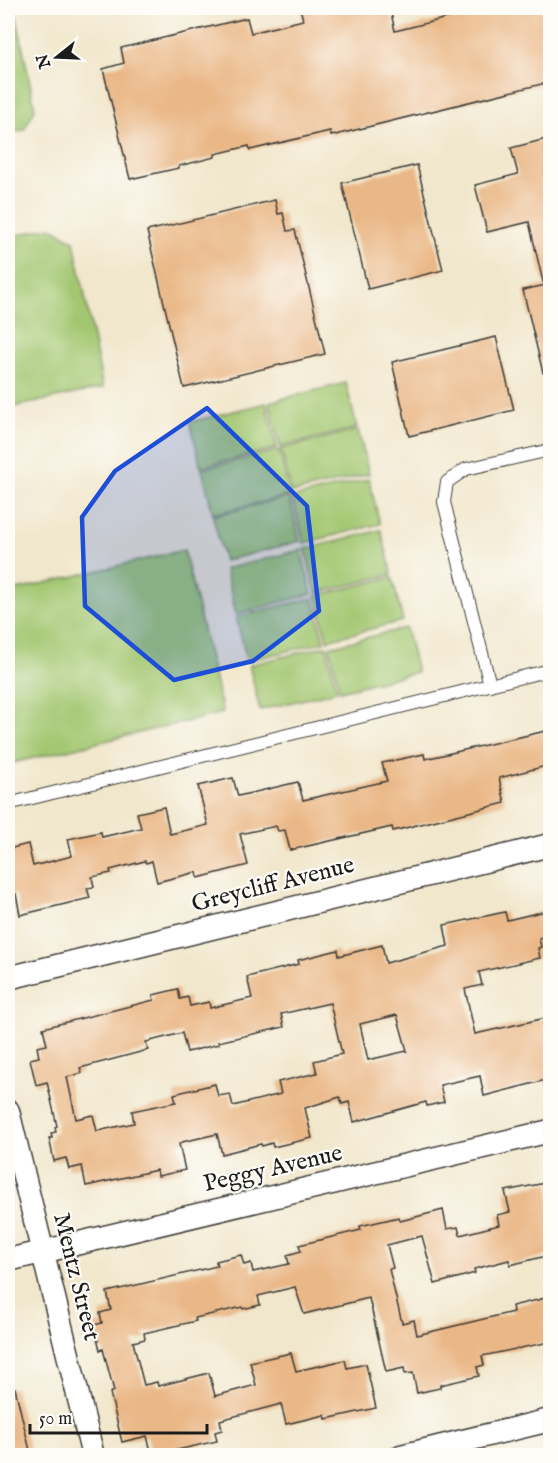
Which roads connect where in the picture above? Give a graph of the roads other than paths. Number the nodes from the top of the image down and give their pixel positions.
1 (550, 450) edge
2 (550, 670) edge
3 (490, 685) junction
4 (8, 804) edge
5 (550, 845) edge
6 (8, 978) edge
7 (8, 1111) edge
8 (550, 1131) edge
9 (41, 1251) junction
10 (8, 1260) edge
11 (550, 1420) edge
12 (93, 1455) edge
13 (401, 1455) edge

1 - 3 lane
2 - 3 lane
3 - 4 lane
5 - 6 street, Greycliff Avenue
7 - 9 street, Mentz Street
8 - 9 street, Peggy Avenue
9 - 10 street, Peggy Avenue
9 - 12 street, Mentz Street
11 - 13 street

